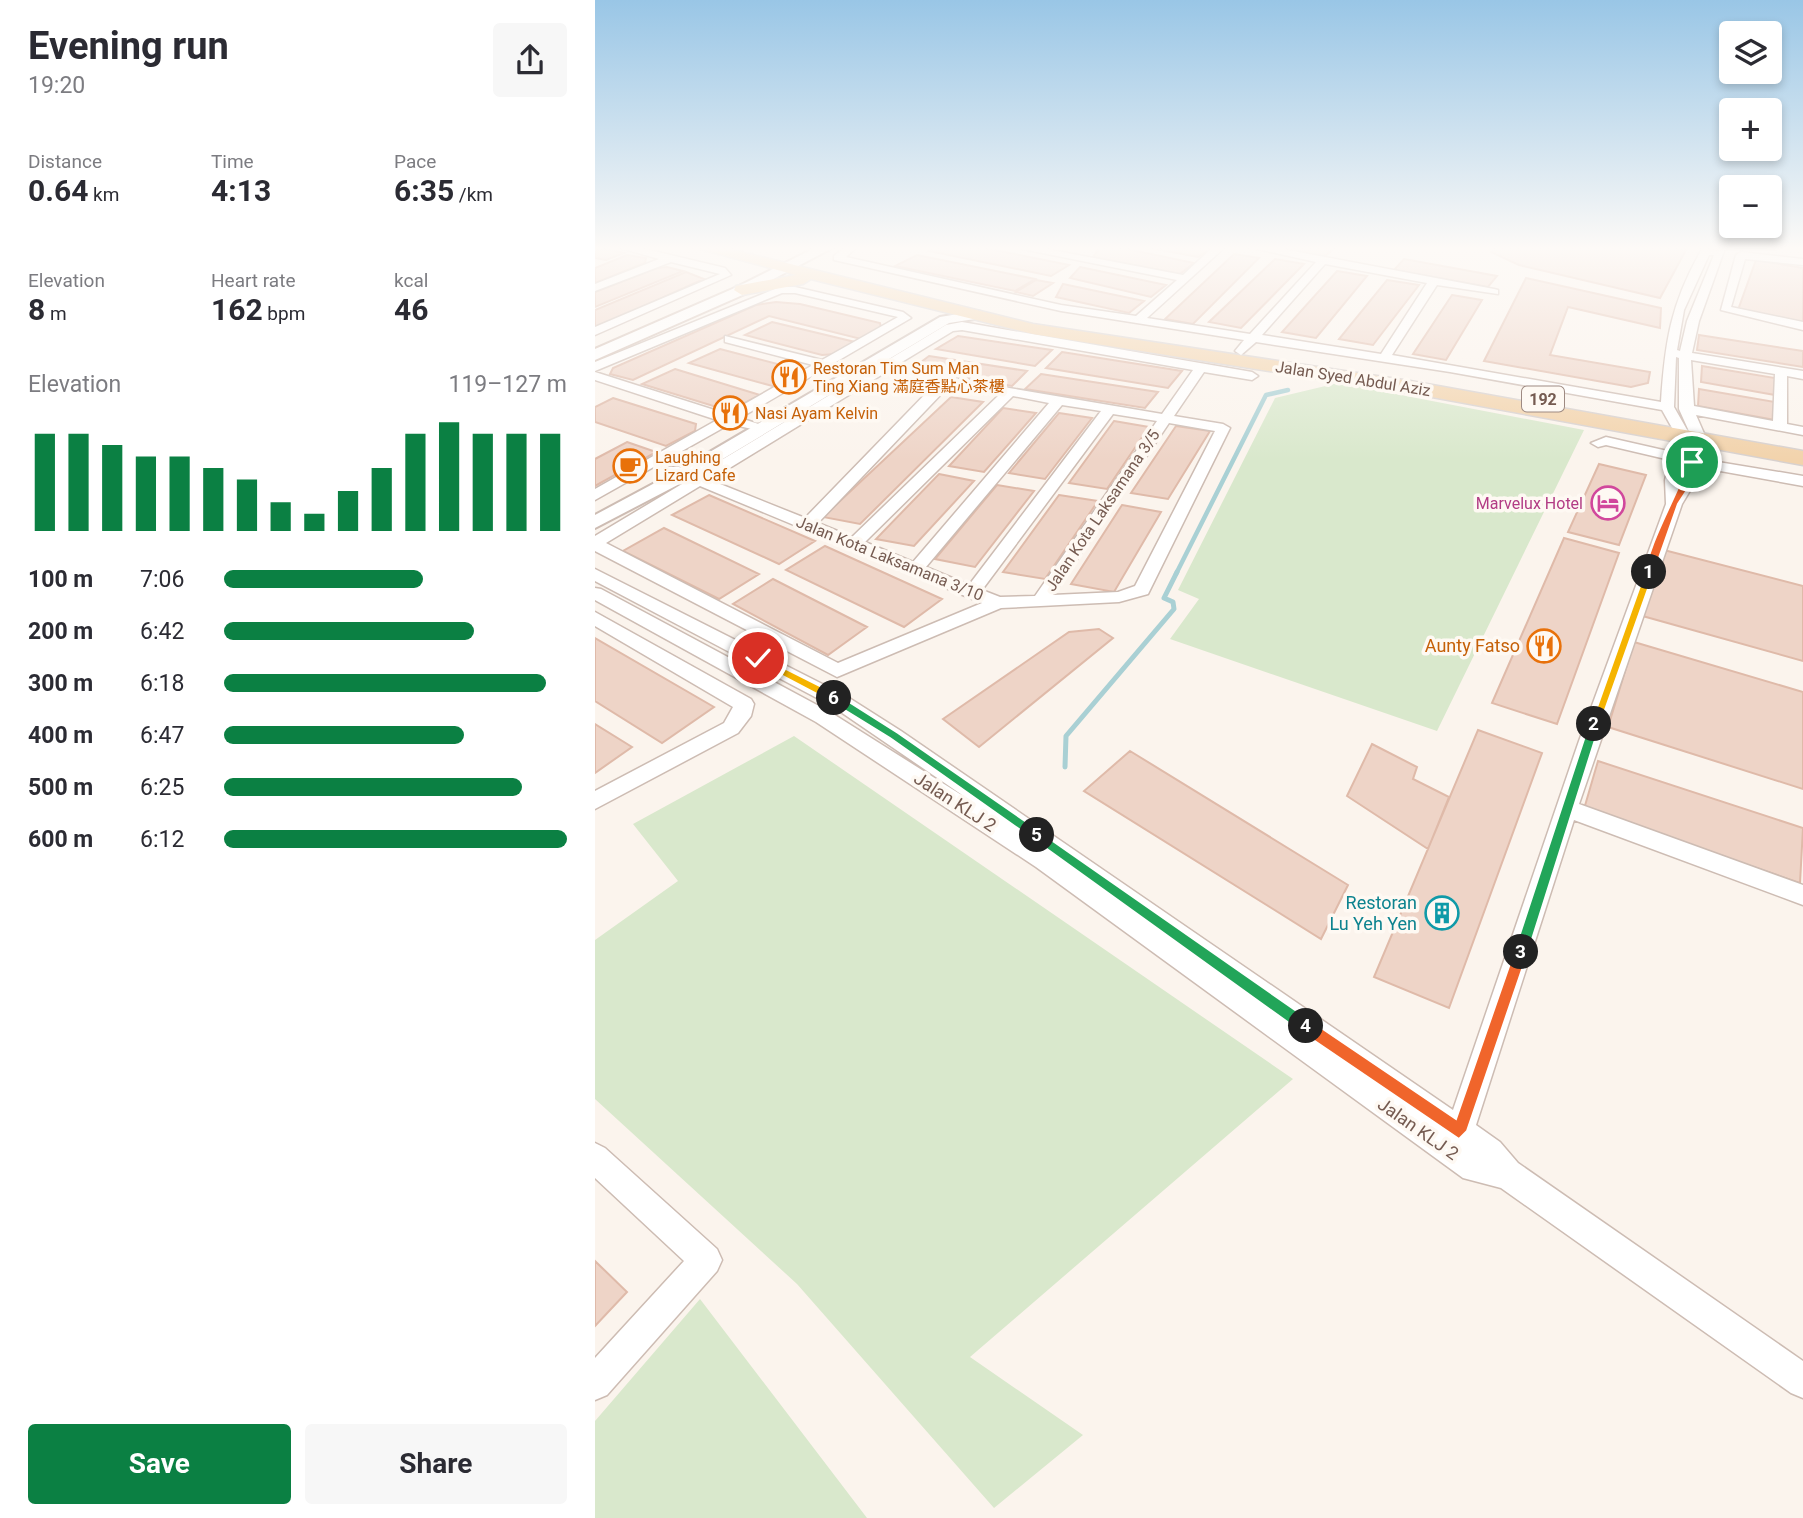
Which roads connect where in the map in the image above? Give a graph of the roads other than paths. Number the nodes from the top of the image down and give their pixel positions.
1 (627, 318) edge
2 (657, 318) edge
3 (672, 318) edge
4 (710, 318) edge
5 (903, 318) edge
6 (935, 318) edge
7 (958, 318) edge
8 (988, 318) edge
9 (1029, 318) edge
10 (1125, 318) edge
11 (1140, 318) edge
12 (1271, 318) edge
13 (1410, 318) edge
14 (1678, 318) edge
15 (1691, 318) edge
16 (1763, 318) edge
17 (1138, 320) junction
18 (1803, 326) edge
19 (595, 331) edge
20 (729, 339) dead end
21 (595, 343) edge
22 (1246, 344) junction
23 (1677, 354) junction
24 (595, 355) edge
25 (1384, 358) junction
26 (1282, 362) junction
27 (826, 365) junction
28 (595, 367) edge
29 (862, 367) junction
30 (1201, 367) junction
31 (1324, 369) junction
32 (880, 371) junction
33 (1781, 371) junction
34 (1803, 375) edge
35 (595, 376) edge
36 (1252, 376) dead end
37 (946, 382) junction
38 (1009, 393) junction
39 (1058, 401) junction
40 (1109, 410) junction
41 (730, 419) junction
42 (1163, 419) junction
43 (754, 427) junction
44 (1780, 427) junction
45 (1803, 431) edge
46 (1684, 438) junction
47 (1598, 443) dead end
48 (1803, 447) edge
49 (1803, 458) edge
50 (687, 474) junction
51 (1803, 481) edge
52 (595, 495) edge
53 (595, 512) edge
54 (595, 522) edge
55 (808, 524) junction
56 (855, 543) junction
57 (595, 544) edge
58 (916, 569) junction
59 (595, 574) edge
60 (972, 592) junction
61 (595, 593) edge
62 (1041, 600) junction
63 (998, 603) junction
64 (595, 618) edge
65 (595, 801) edge
66 (1568, 809) junction
67 (1050, 854) junction
68 (1803, 895) edge
69 (1454, 1141) junction
70 (595, 1158) edge
71 (1803, 1381) edge
72 (595, 1383) edge

1 - 19 street
2 - 21 main road
3 - 24 main road
4 - 28 street
5 - 27 street
6 - 43 street
7 - 29 street
8 - 26 main road, Jalan Syed Abdul Aziz / 192
9 - 22 main road, Jalan Syed Abdul Aziz / 192
10 - 17 street
11 - 17 street
12 - 22 street
13 - 25 street
14 - 23 street
15 - 23 street
16 - 18 street
17 - 22 street
20 - 27 street
22 - 25 street
22 - 26 main road, Jalan Syed Abdul Aziz / 192
23 - 33 street
23 - 46 street
25 - 46 street
26 - 31 main road, Jalan Syed Abdul Aziz / 192
27 - 41 street
29 - 32 street
29 - 43 street
30 - 32 street
30 - 36 street
30 - 42 street, Jalan Kota Laksamana 3/5
31 - 46 main road, Jalan Syed Abdul Aziz / 192
31 - 46 main road, Jalan Syed Abdul Aziz / 192
32 - 37 street
32 - 50 street
33 - 34 street
33 - 44 street
35 - 41 street
37 - 38 street
37 - 55 street
38 - 39 street
38 - 56 street
39 - 40 street
39 - 58 street
40 - 42 street
40 - 60 street
41 - 43 street
41 - 52 street
42 - 62 street, Jalan Kota Laksamana 3/5
42 - 62 street, Jalan Kota Laksamana 3/10
43 - 50 street
44 - 45 street
44 - 46 street
46 - 47 street
46 - 48 main road, Jalan Syed Abdul Aziz / 192
46 - 49 main road
46 - 51 street
46 - 66 street
50 - 53 street
50 - 54 street
50 - 55 street, Jalan Kota Laksamana 3/10
50 - 57 street
55 - 56 street, Jalan Kota Laksamana 3/10
56 - 58 street, Jalan Kota Laksamana 3/10
57 - 63 street
58 - 60 street, Jalan Kota Laksamana 3/10
59 - 67 street, Jalan KLJ 2
60 - 63 street, Jalan Kota Laksamana 3/10
61 - 67 street, Jalan KLJ 2
62 - 63 street, Jalan Kota Laksamana 3/10
64 - 65 street
66 - 68 street
66 - 69 street
67 - 69 street, Jalan KLJ 2
69 - 71 street, Jalan KLJ 2
70 - 72 street

